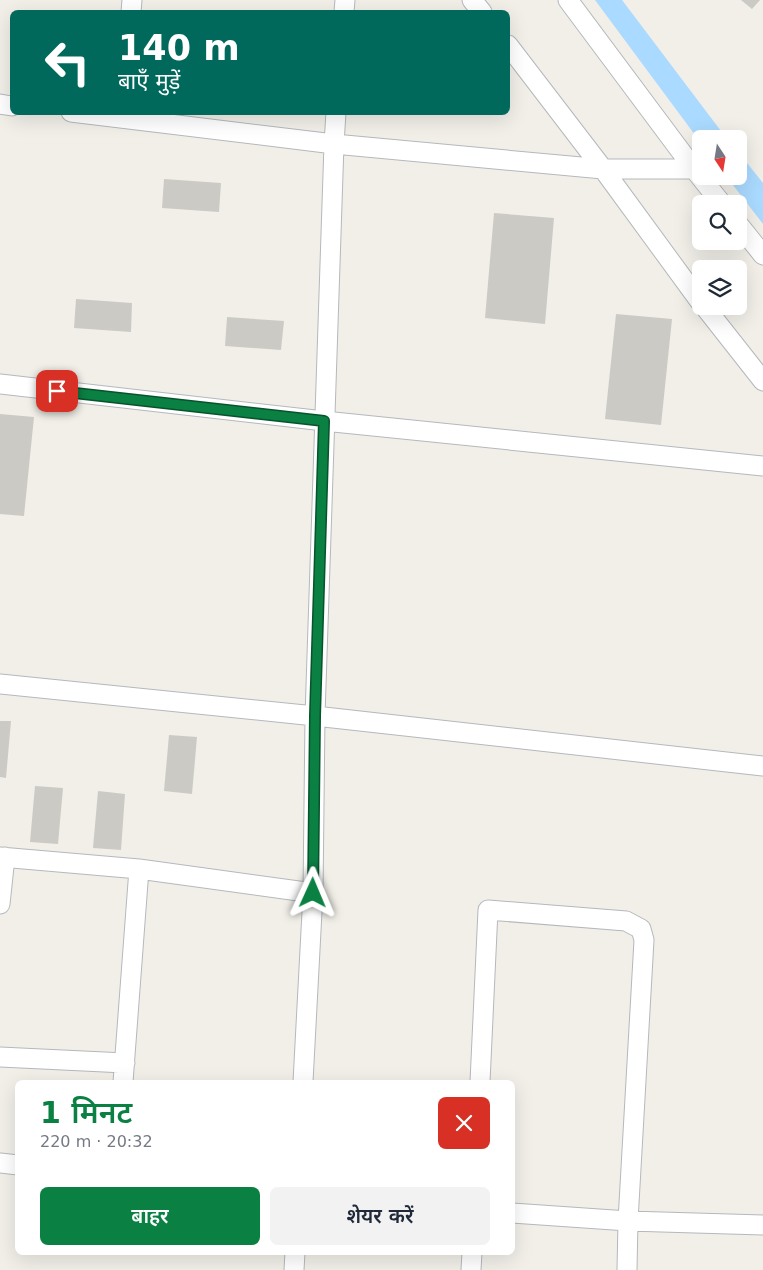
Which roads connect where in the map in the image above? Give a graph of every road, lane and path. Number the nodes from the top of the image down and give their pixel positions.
1 (472, 0) edge
2 (568, 0) edge
3 (480, 10) edge
4 (510, 49) edge
5 (117, 115) edge
6 (336, 115) edge
7 (334, 144) junction
8 (692, 166) edge
9 (603, 169) junction
10 (692, 169) edge
11 (707, 185) edge
12 (715, 195) edge
13 (747, 235) edge
14 (763, 255) edge
15 (692, 291) edge
16 (711, 315) edge
17 (763, 381) edge
18 (0, 384) edge
19 (324, 421) junction
20 (763, 466) edge
21 (0, 684) edge
22 (315, 716) junction
23 (763, 766) edge
24 (3, 857) edge
25 (139, 869) junction
26 (313, 893) junction
27 (0, 904) edge
28 (0, 1057) edge
29 (125, 1063) junction
30 (123, 1080) edge
31 (303, 1080) edge
32 (480, 1080) edge
33 (0, 1163) edge
34 (15, 1165) edge
35 (515, 1213) edge
36 (628, 1221) junction
37 (763, 1225) edge
38 (295, 1255) edge
39 (472, 1255) edge
40 (294, 1270) edge
41 (472, 1270) edge
42 (627, 1270) edge

1 - 3 street
2 - 8 street
4 - 9 street
5 - 7 street
6 - 7 street
7 - 9 street
7 - 19 street
9 - 10 street
9 - 15 street
11 - 12 street
13 - 14 street
16 - 17 street
18 - 19 street
19 - 20 street
19 - 22 street
21 - 22 street
22 - 23 street
22 - 26 street
24 - 25 street
24 - 27 street
25 - 26 street
25 - 29 street
26 - 31 street
28 - 29 street
29 - 30 street
32 - 36 street
33 - 34 street
35 - 36 street
36 - 37 street
36 - 42 street
38 - 40 street
39 - 41 street

